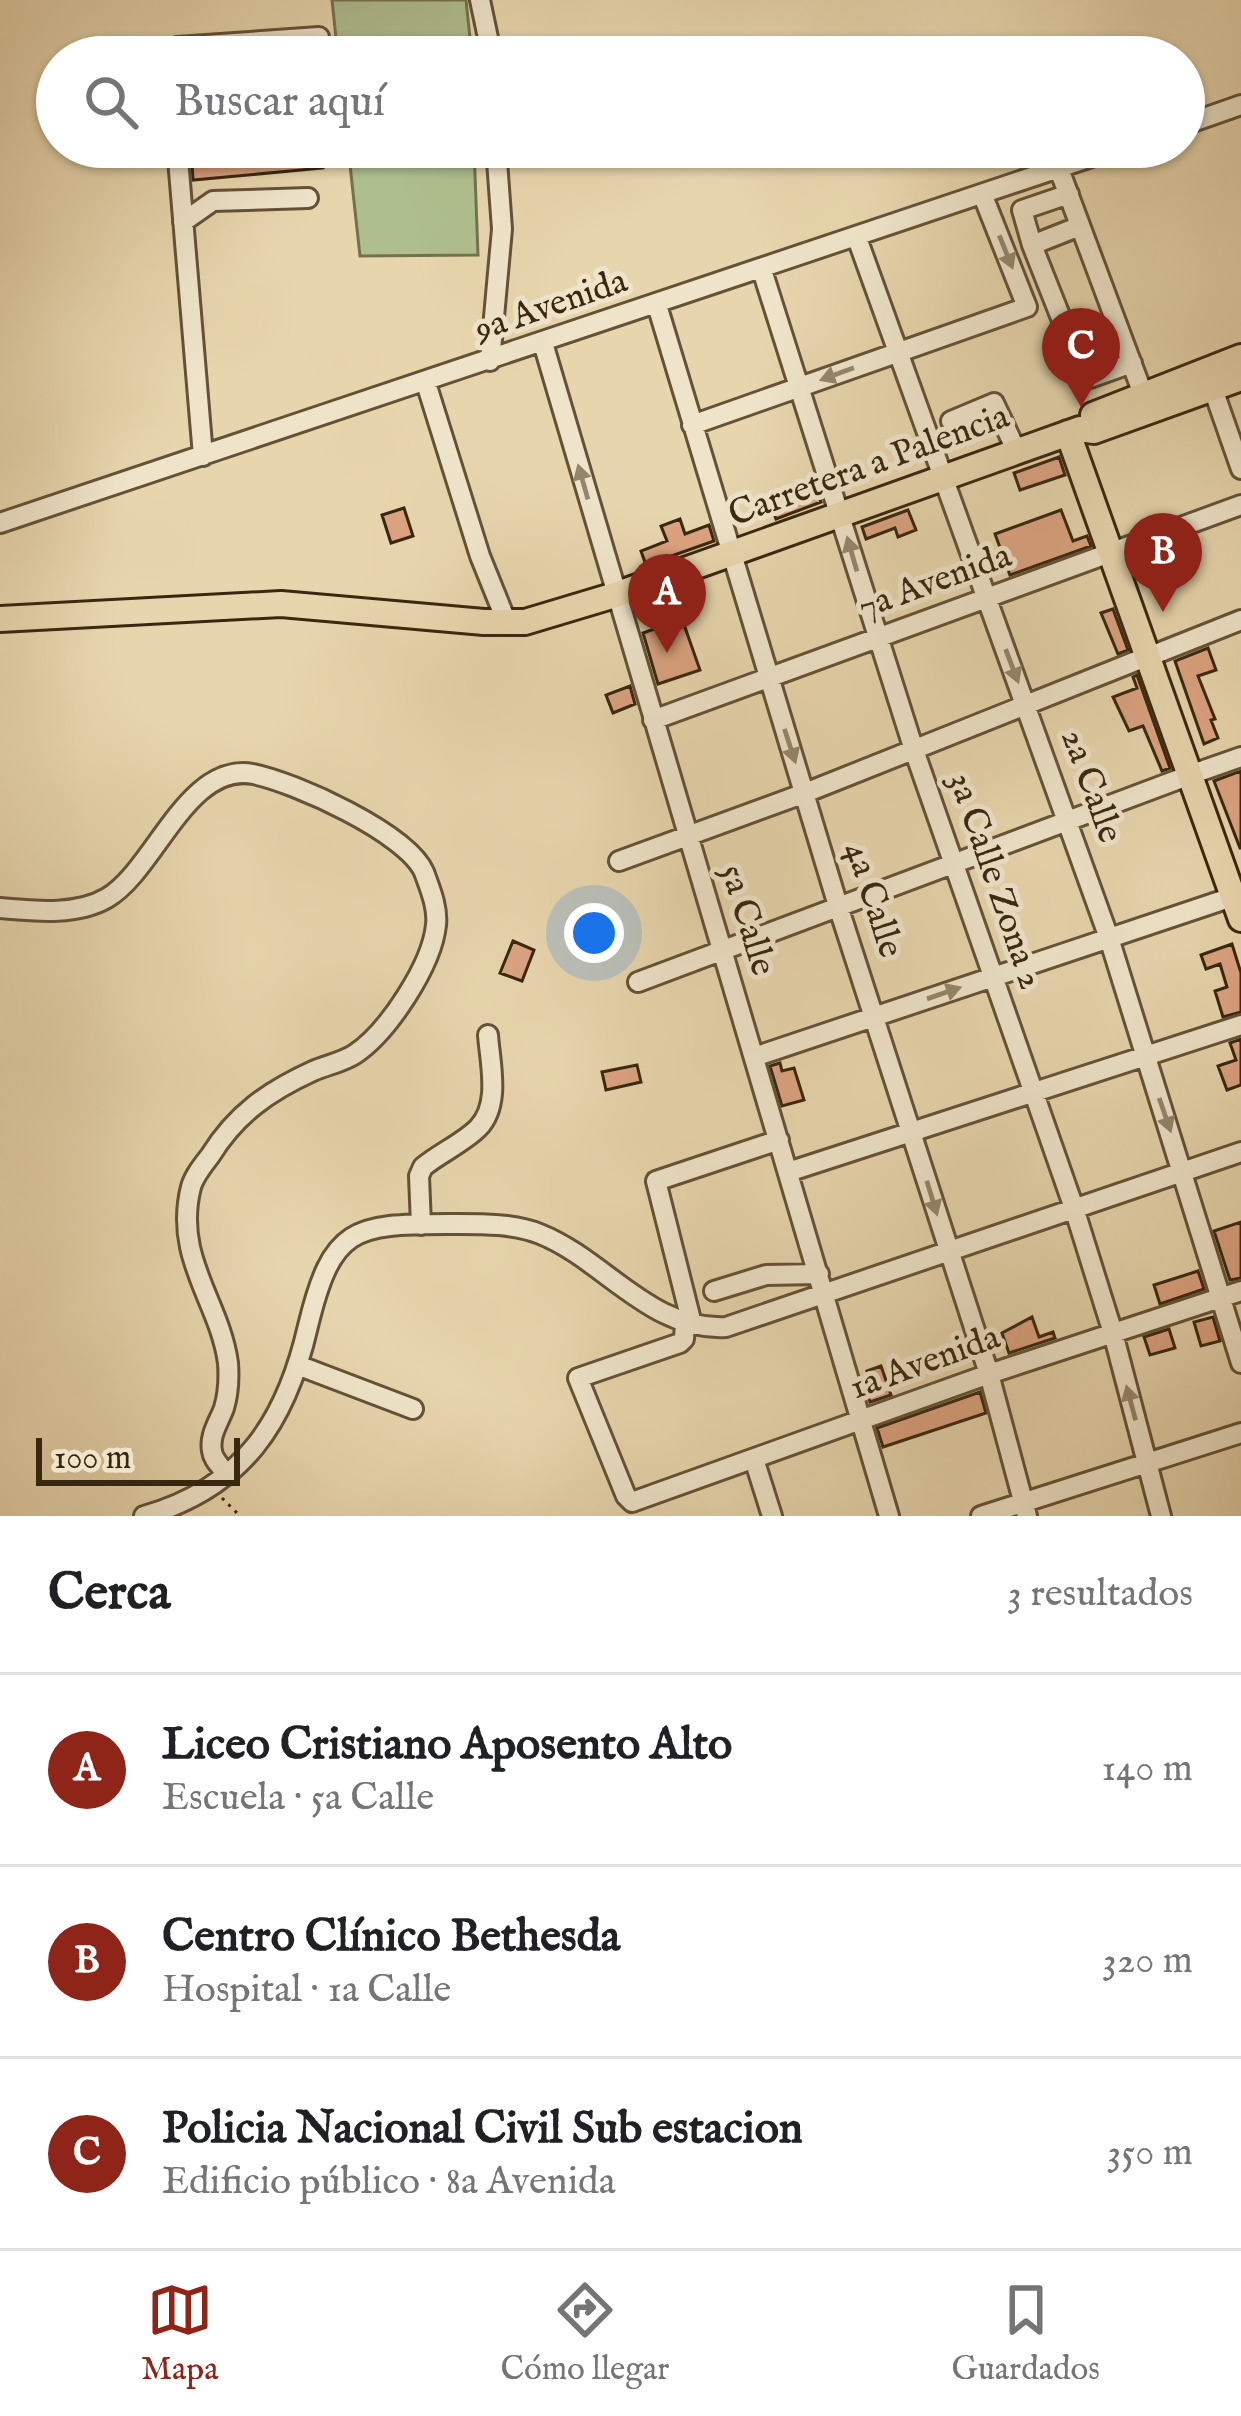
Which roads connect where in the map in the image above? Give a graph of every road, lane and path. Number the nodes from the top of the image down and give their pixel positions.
1 (480, 0) edge
2 (488, 36) edge
3 (1241, 105) edge
4 (1205, 118) edge
5 (178, 168) edge
6 (498, 168) edge
7 (1059, 169) joint
8 (1069, 194) junction
9 (983, 196) junction
10 (308, 197) dead end
11 (182, 222) junction
12 (1080, 226) junction
13 (856, 238) junction
14 (1032, 245) junction
15 (762, 270) junction
16 (657, 305) junction
17 (543, 343) junction
18 (898, 352) junction
19 (1241, 357) edge
20 (490, 361) junction
21 (1132, 363) junction
22 (1241, 378) edge
23 (426, 382) junction
24 (800, 387) junction
25 (1214, 389) junction
26 (1143, 394) junction
27 (951, 422) dead end
28 (692, 425) junction
29 (1074, 431) junction
30 (1017, 452) junction
31 (203, 456) junction
32 (1241, 469) edge
33 (943, 478) junction
34 (1241, 505) edge
35 (841, 514) junction
36 (0, 523) edge
37 (1116, 550) junction
38 (730, 554) junction
39 (615, 595) junction
40 (986, 598) junction
41 (0, 620) edge
42 (1241, 620) edge
43 (507, 623) junction
44 (877, 638) junction
45 (1152, 656) junction
46 (769, 680) junction
47 (1027, 705) junction
48 (653, 721) junction
49 (914, 750) junction
50 (1241, 757) edge
51 (1195, 773) junction
52 (805, 793) junction
53 (1069, 821) junction
54 (688, 837) junction
55 (619, 861) dead end
56 (953, 865) junction
57 (1239, 900) edge
58 (0, 908) edge
59 (839, 909) junction
60 (1109, 938) junction
61 (723, 953) junction
62 (993, 976) junction
63 (638, 982) dead end
64 (876, 1016) junction
65 (1241, 1024) edge
66 (488, 1035) dead end
67 (1144, 1056) junction
68 (754, 1057) junction
69 (1033, 1092) junction
70 (912, 1132) junction
71 (778, 1140) junction
72 (1241, 1152) edge
73 (788, 1172) junction
74 (1184, 1172) junction
75 (1074, 1208) junction
76 (421, 1225) junction
77 (948, 1250) junction
78 (822, 1284) junction
79 (714, 1291) dead end
80 (1232, 1294) edge
81 (688, 1323) junction
82 (1113, 1333) junction
83 (1241, 1363) edge
84 (300, 1366) junction
85 (989, 1374) junction
86 (413, 1409) dead end
87 (862, 1420) junction
88 (1241, 1433) edge
89 (754, 1459) junction
90 (1147, 1463) junction
91 (219, 1481) junction
92 (1025, 1509) edge
93 (144, 1516) edge
94 (240, 1516) edge
95 (772, 1516) edge
96 (890, 1516) edge
97 (981, 1516) edge
98 (1161, 1516) edge

1 - 2 street
3 - 4 street
5 - 11 street
6 - 20 street
7 - 8 street
7 - 9 street, 9a Avenida
8 - 12 street
8 - 14 street
9 - 13 street, 9a Avenida
9 -> 18 street
10 - 11 street
11 - 31 street
12 - 14 street
12 - 21 street
13 - 15 street, 9a Avenida
13 - 18 street, 2a Calle
14 - 21 street
15 - 16 street, 9a Avenida
15 - 24 street, 3a Calle Zona 2
16 - 17 street, 9a Avenida
16 - 28 street, 4a Calle
17 - 20 street, 9a Avenida
39 -> 17 street, 5a Calle
18 -> 24 street
18 - 33 street, 2a Calle
19 - 26 main road
20 - 23 street, 9a Avenida
21 - 26 street
22 - 25 main road
23 - 31 street, 9a Avenida
23 - 43 street
24 - 28 street
24 - 35 street, 3a Calle Zona 2
25 - 29 main road
25 - 32 street
26 - 29 main road
27 - 30 street
28 - 38 street, 4a Calle
29 - 30 main road, Carretera a Palencia
29 - 37 main road
30 - 33 main road, Carretera a Palencia
31 - 36 street, 9a Avenida
33 - 35 main road, Carretera a Palencia
33 - 40 street, 2a Calle
34 - 37 street, 7a Avenida
35 - 38 main road, Carretera a Palencia
44 -> 35 street, 3a Calle Zona 2
37 - 40 street, 7a Avenida
37 - 45 main road
38 - 39 main road, Carretera a Palencia
38 - 46 street, 4a Calle
39 - 43 main road, Carretera a Palencia
39 - 48 street, 5a Calle
40 - 44 street, 7a Avenida
40 -> 47 street, 2a Calle
41 - 43 main road, Carretera a Palencia
42 - 45 street
44 - 46 street, 7a Avenida
44 - 49 street, 3a Calle Zona 2
45 - 47 street
45 - 51 main road
46 - 48 street, 7a Avenida
46 -> 52 street, 4a Calle
47 - 49 street
47 - 53 street, 2a Calle
48 - 54 street, 5a Calle
49 - 52 street
49 - 56 street, 3a Calle Zona 2
50 - 51 street
51 - 53 street
51 - 57 main road
52 - 54 street
52 - 59 street, 4a Calle
53 - 56 street
53 - 60 street, 2a Calle
54 - 55 street
54 - 61 street, 5a Calle
56 - 59 street
56 - 62 street, 3a Calle Zona 2
57 - 60 street
58 - 91 street
59 - 61 street
59 - 64 street, 4a Calle
60 - 62 street
60 - 67 street, 2a Calle
61 - 63 street
61 - 68 street, 5a Calle
64 -> 62 street
62 - 69 street, 3a Calle Zona 2
64 - 68 street
64 - 70 street, 4a Calle
65 - 67 street
66 - 76 street
67 - 69 street
67 -> 74 street, 2a Calle
68 - 71 street, 5a Calle
69 - 70 street
69 - 75 street, 3a Calle Zona 2
70 - 73 street
70 -> 77 street, 4a Calle
71 - 73 street, 5a Calle
71 - 81 street
72 - 74 street
73 - 78 street, 5a Calle
74 - 75 street
74 - 80 street, 2a Calle
75 - 77 street
75 - 82 street, 3a Calle Zona 2
76 - 81 street
76 - 84 street
77 - 78 street
77 - 85 street, 4a Calle
78 - 79 street
78 - 81 street
78 - 87 street, 5a Calle
80 - 82 street, 1a Avenida
80 - 83 street, 2a Calle
81 - 89 street, 1a Avenida
82 - 85 street, 1a Avenida
90 -> 82 street, 3a Calle Zona 2
84 - 86 street
84 - 91 street
85 - 87 street, 1a Avenida
85 - 92 street, 4a Calle
87 - 89 street, 1a Avenida
87 - 96 street, 5a Calle
88 - 90 street
89 - 95 street
90 - 92 street
90 - 98 street, 3a Calle Zona 2
91 - 93 street
91 - 94 path
92 - 97 street

